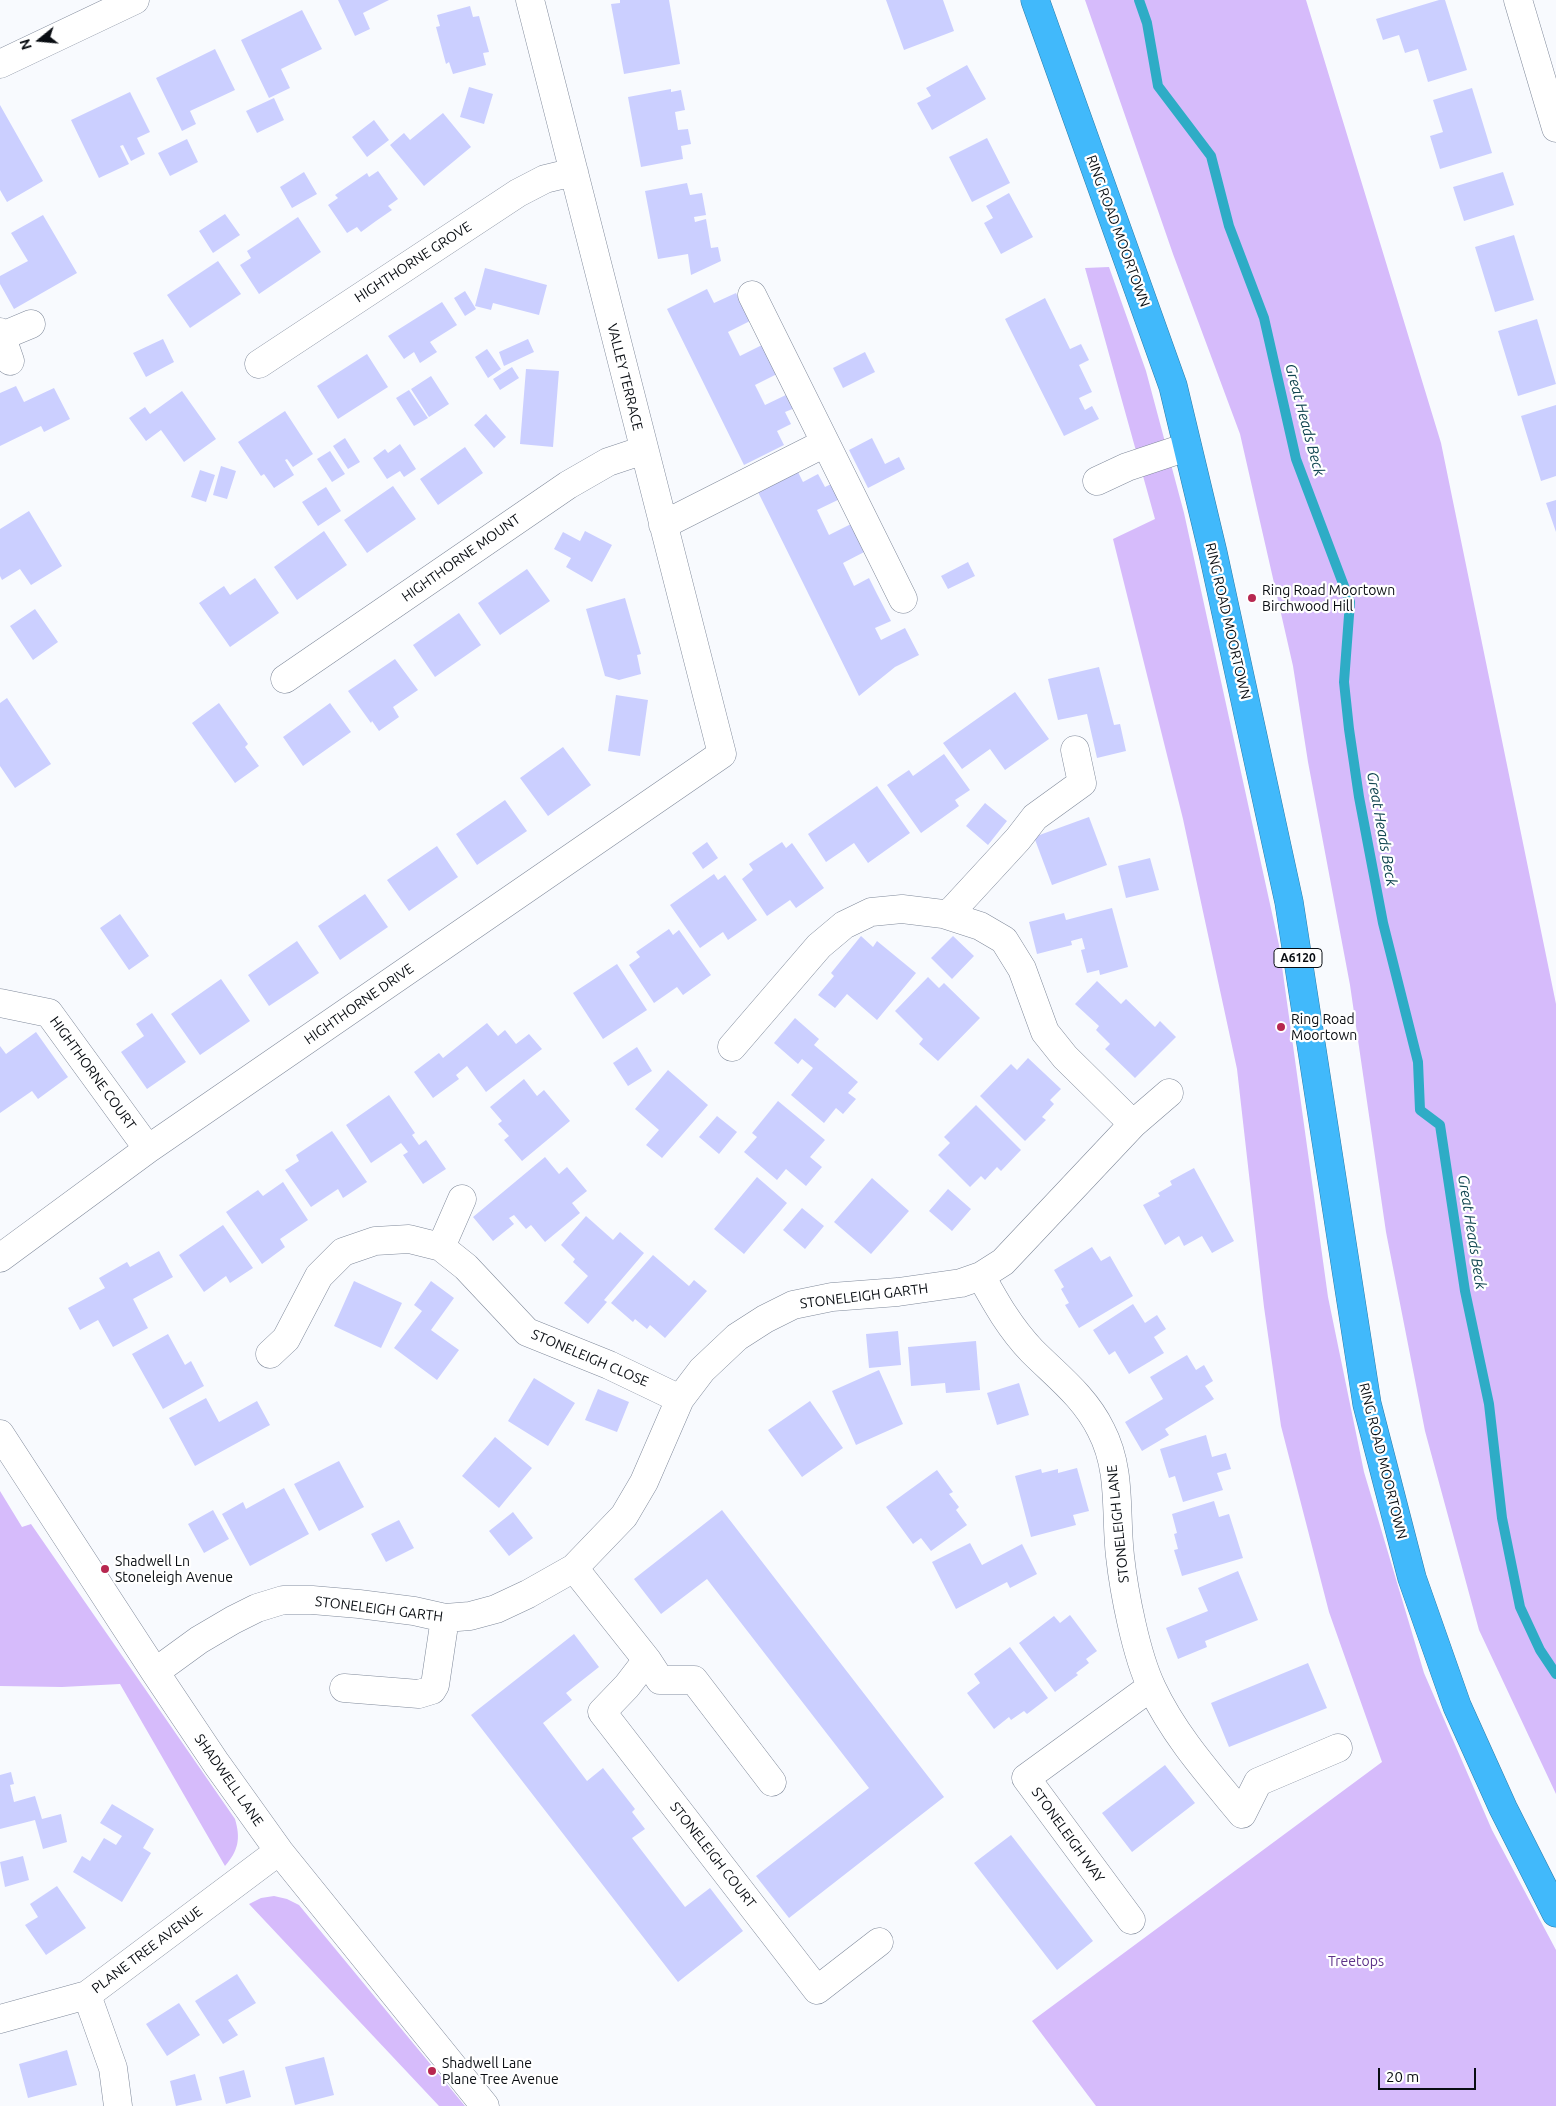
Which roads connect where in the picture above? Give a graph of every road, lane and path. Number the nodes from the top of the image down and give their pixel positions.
1 (135, 0) edge
2 (530, 0) edge
3 (1035, 0) edge
4 (1518, 0) edge
5 (0, 64) edge
6 (1556, 128) edge
7 (574, 172) junction
8 (752, 295) dead end
9 (30, 324) dead end
10 (4, 343) edge
11 (258, 364) dead end
12 (825, 443) junction
13 (1187, 447) junction
14 (644, 450) junction
15 (1097, 481) dead end
16 (663, 525) junction
17 (903, 599) dead end
18 (286, 679) dead end
19 (1075, 750) dead end
20 (722, 754) joint
21 (948, 915) junction
22 (0, 1002) edge
23 (732, 1047) dead end
24 (1169, 1092) dead end
25 (1133, 1124) junction
26 (148, 1149) junction
27 (462, 1199) dead end
28 (441, 1247) junction
29 (0, 1258) edge
30 (981, 1276) junction
31 (270, 1354) dead end
32 (680, 1399) junction
33 (0, 1434) edge
34 (574, 1568) junction
35 (445, 1618) junction
36 (647, 1660) junction
37 (155, 1672) junction
38 (1151, 1686) junction
39 (344, 1688) dead end
40 (1338, 1748) dead end
41 (772, 1782) dead end
42 (279, 1851) junction
43 (1556, 1913) edge
44 (1131, 1920) dead end
45 (879, 1942) dead end
46 (87, 1995) junction
47 (0, 2019) edge
48 (118, 2106) edge
49 (485, 2106) edge

1 - 5 street
2 - 7 street, VALLEY TERRACE
3 - 13 highway, RING ROAD MOORTOWN / A6120
4 - 6 street
7 - 11 street, HIGHTHORNE GROVE
7 - 14 street, VALLEY TERRACE
8 - 12 street
9 - 10 street
12 - 16 street
12 - 17 street
13 - 15 street
13 - 43 highway, RING ROAD MOORTOWN / A6120
14 - 16 street, VALLEY TERRACE
14 - 18 street, HIGHTHORNE MOUNT
16 - 20 street, VALLEY TERRACE
19 - 21 street
20 - 26 street, HIGHTHORNE DRIVE
21 - 23 street
21 - 25 street
22 - 26 street, HIGHTHORNE COURT
24 - 25 street, STONELEIGH GARTH
25 - 30 street, STONELEIGH GARTH
26 - 29 street, HIGHTHORNE DRIVE
27 - 28 street
28 - 31 street, STONELEIGH CLOSE
28 - 32 street, STONELEIGH CLOSE
30 - 32 street, STONELEIGH GARTH
30 - 38 street, STONELEIGH LANE
32 - 34 street, STONELEIGH GARTH
33 - 37 street, SHADWELL LANE
34 - 35 street, STONELEIGH GARTH
34 - 36 street
35 - 37 street, STONELEIGH GARTH
35 - 39 street
36 - 41 street
36 - 45 street, STONELEIGH COURT
37 - 42 street, SHADWELL LANE
38 - 40 street, STONELEIGH LANE
38 - 44 street, STONELEIGH WAY
42 - 46 street, PLANE TREE AVENUE
42 - 49 street, SHADWELL LANE
46 - 47 street, PLANE TREE AVENUE
46 - 48 street

